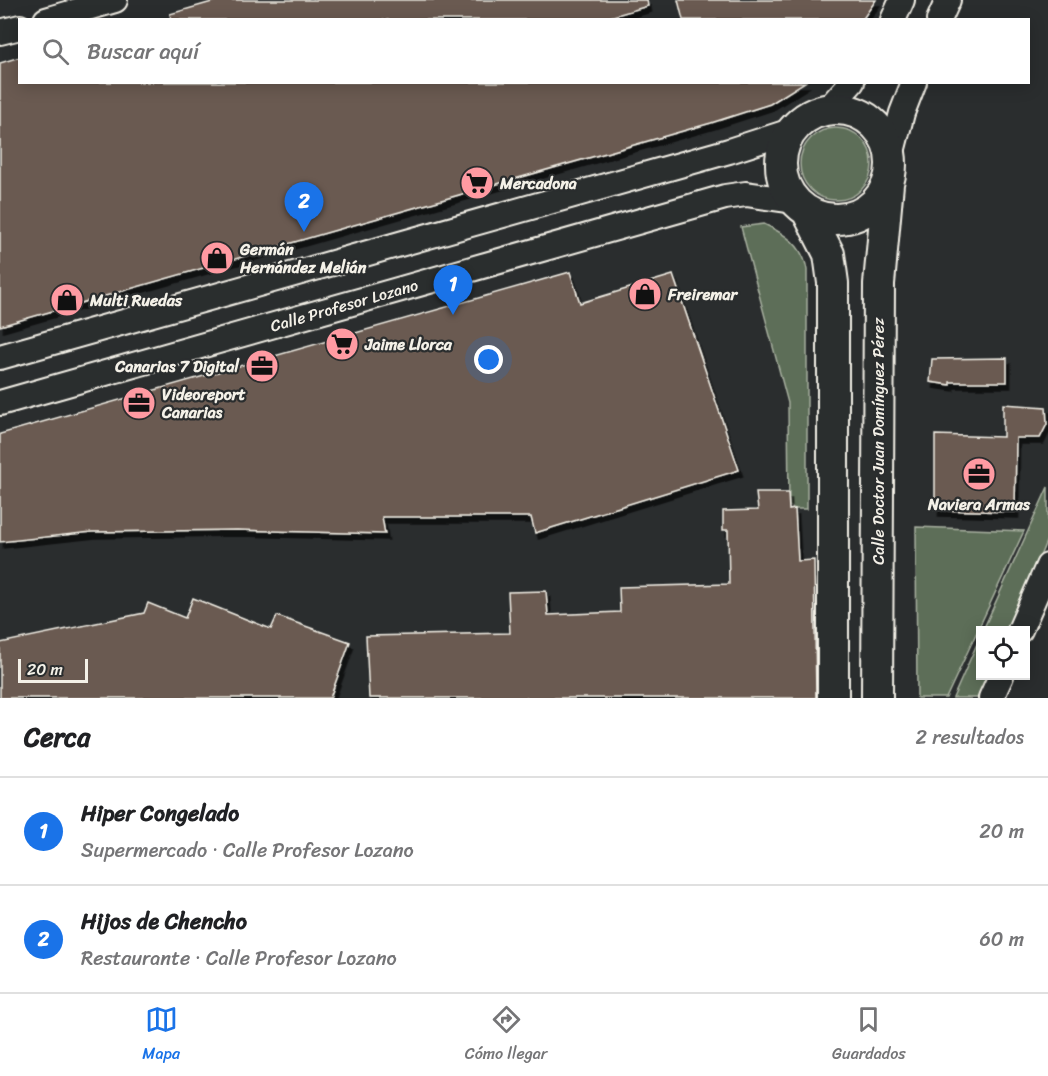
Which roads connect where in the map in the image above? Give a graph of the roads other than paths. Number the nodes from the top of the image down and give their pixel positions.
1 (115, 0) edge
2 (902, 0) edge
3 (948, 0) edge
4 (53, 18) edge
5 (894, 18) edge
6 (940, 18) edge
7 (18, 28) edge
8 (0, 32) edge
9 (850, 84) edge
10 (913, 84) edge
11 (828, 108) junction
12 (791, 130) junction
13 (890, 170) junction
14 (801, 206) junction
15 (0, 357) edge
16 (0, 403) edge
17 (1048, 566) edge
18 (1022, 626) edge
19 (999, 680) edge
20 (833, 698) edge
21 (877, 698) edge
22 (991, 698) edge

1 - 4 street
2 - 5 street
3 - 6 street
7 - 8 street
9 - 11 street
10 - 13 street, Calle Doctor Juan Domínguez Pérez
11 - 12 street
11 - 13 street
12 - 14 street
12 - 15 street
13 - 14 street
13 - 21 street, Calle Doctor Juan Domínguez Pérez
14 - 16 street, Calle Profesor Lozano
14 - 20 street
17 - 18 street
19 - 22 street

